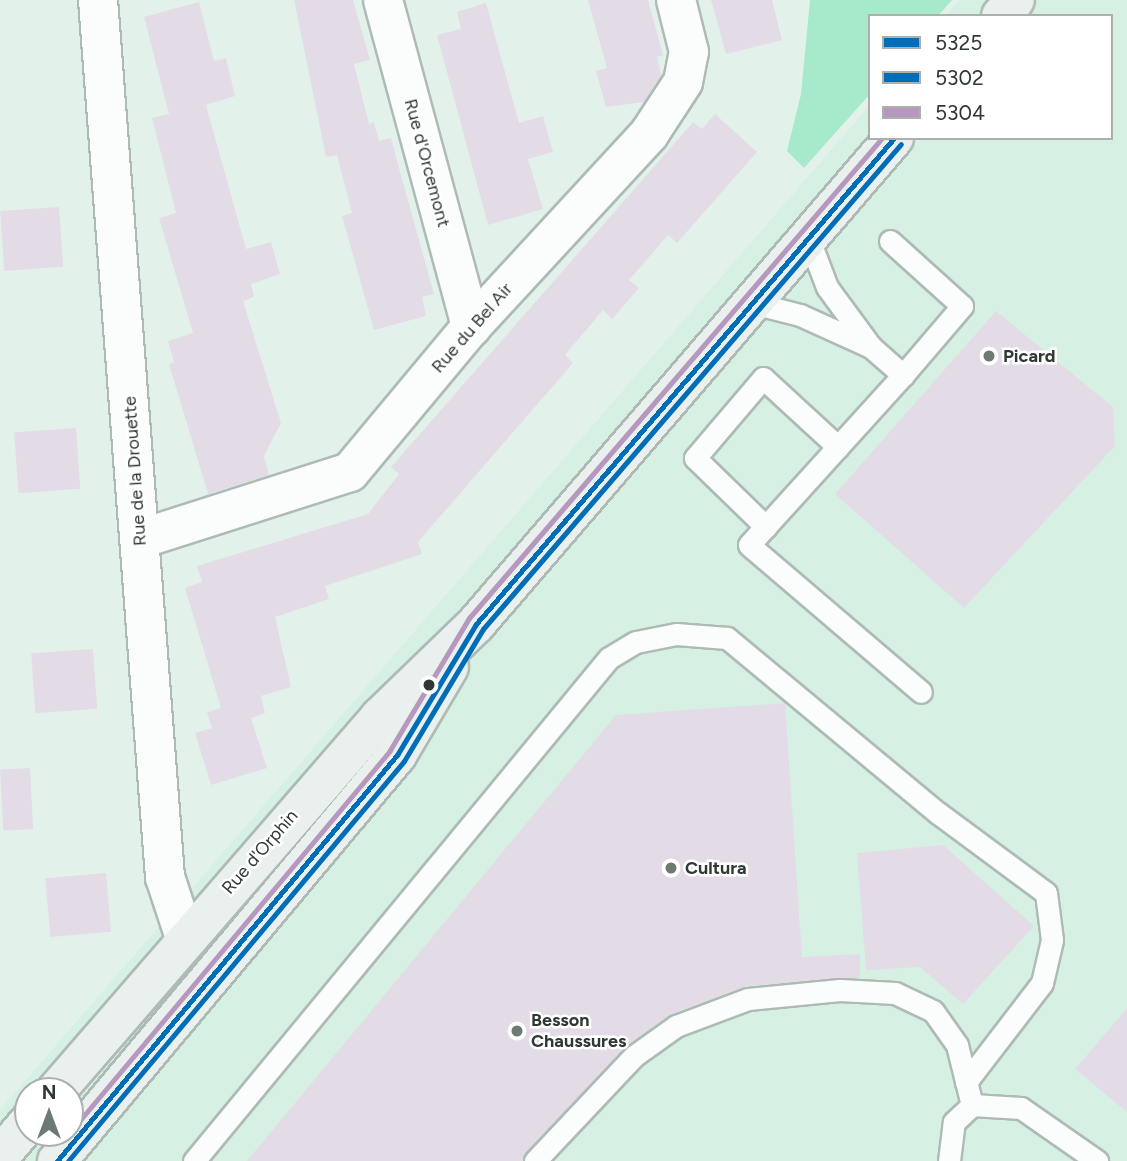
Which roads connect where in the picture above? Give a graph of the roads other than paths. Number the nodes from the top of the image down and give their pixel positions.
1 (98, 0) edge
2 (383, 0) edge
3 (676, 0) edge
4 (1015, 0) edge
5 (1003, 14) edge
6 (892, 140) edge
7 (808, 237) junction
8 (890, 241) dead end
9 (753, 303) junction
10 (471, 327) junction
11 (871, 347) junction
12 (904, 375) junction
13 (838, 447) junction
14 (766, 527) junction
15 (140, 539) junction
16 (476, 624) junction
17 (920, 692) dead end
18 (185, 938) junction
19 (208, 981) junction
20 (68, 1077) edge
21 (966, 1082) junction
22 (972, 1105) junction
23 (14, 1140) edge
24 (0, 1156) edge
25 (57, 1161) edge
26 (194, 1161) edge
27 (536, 1161) edge
28 (949, 1161) edge
29 (1097, 1161) edge

1 - 15 street, Rue de la Drouette
2 - 10 street, Rue d'Orcemont
3 - 10 street, Rue du Bel Air
4 - 5 main road
6 - 7 main road, Rue d'Orphin
7 - 9 main road, Rue d'Orphin
7 - 11 lane
8 - 12 lane
9 - 11 lane
9 - 16 main road, Rue d'Orphin
10 - 15 street, Rue du Bel Air
11 - 12 lane
12 - 13 lane
13 - 14 lane
13 - 14 lane
14 - 17 lane
15 - 18 street, Rue de la Drouette
16 - 18 main road, Rue d'Orphin
16 - 19 main road, Rue d'Orphin
18 - 19 main road
18 - 20 main road, Rue d'Orphin
19 - 25 main road, Rue d'Orphin
21 - 22 lane
21 - 26 lane
21 - 27 lane
22 - 28 lane
22 - 29 lane
23 - 24 main road

